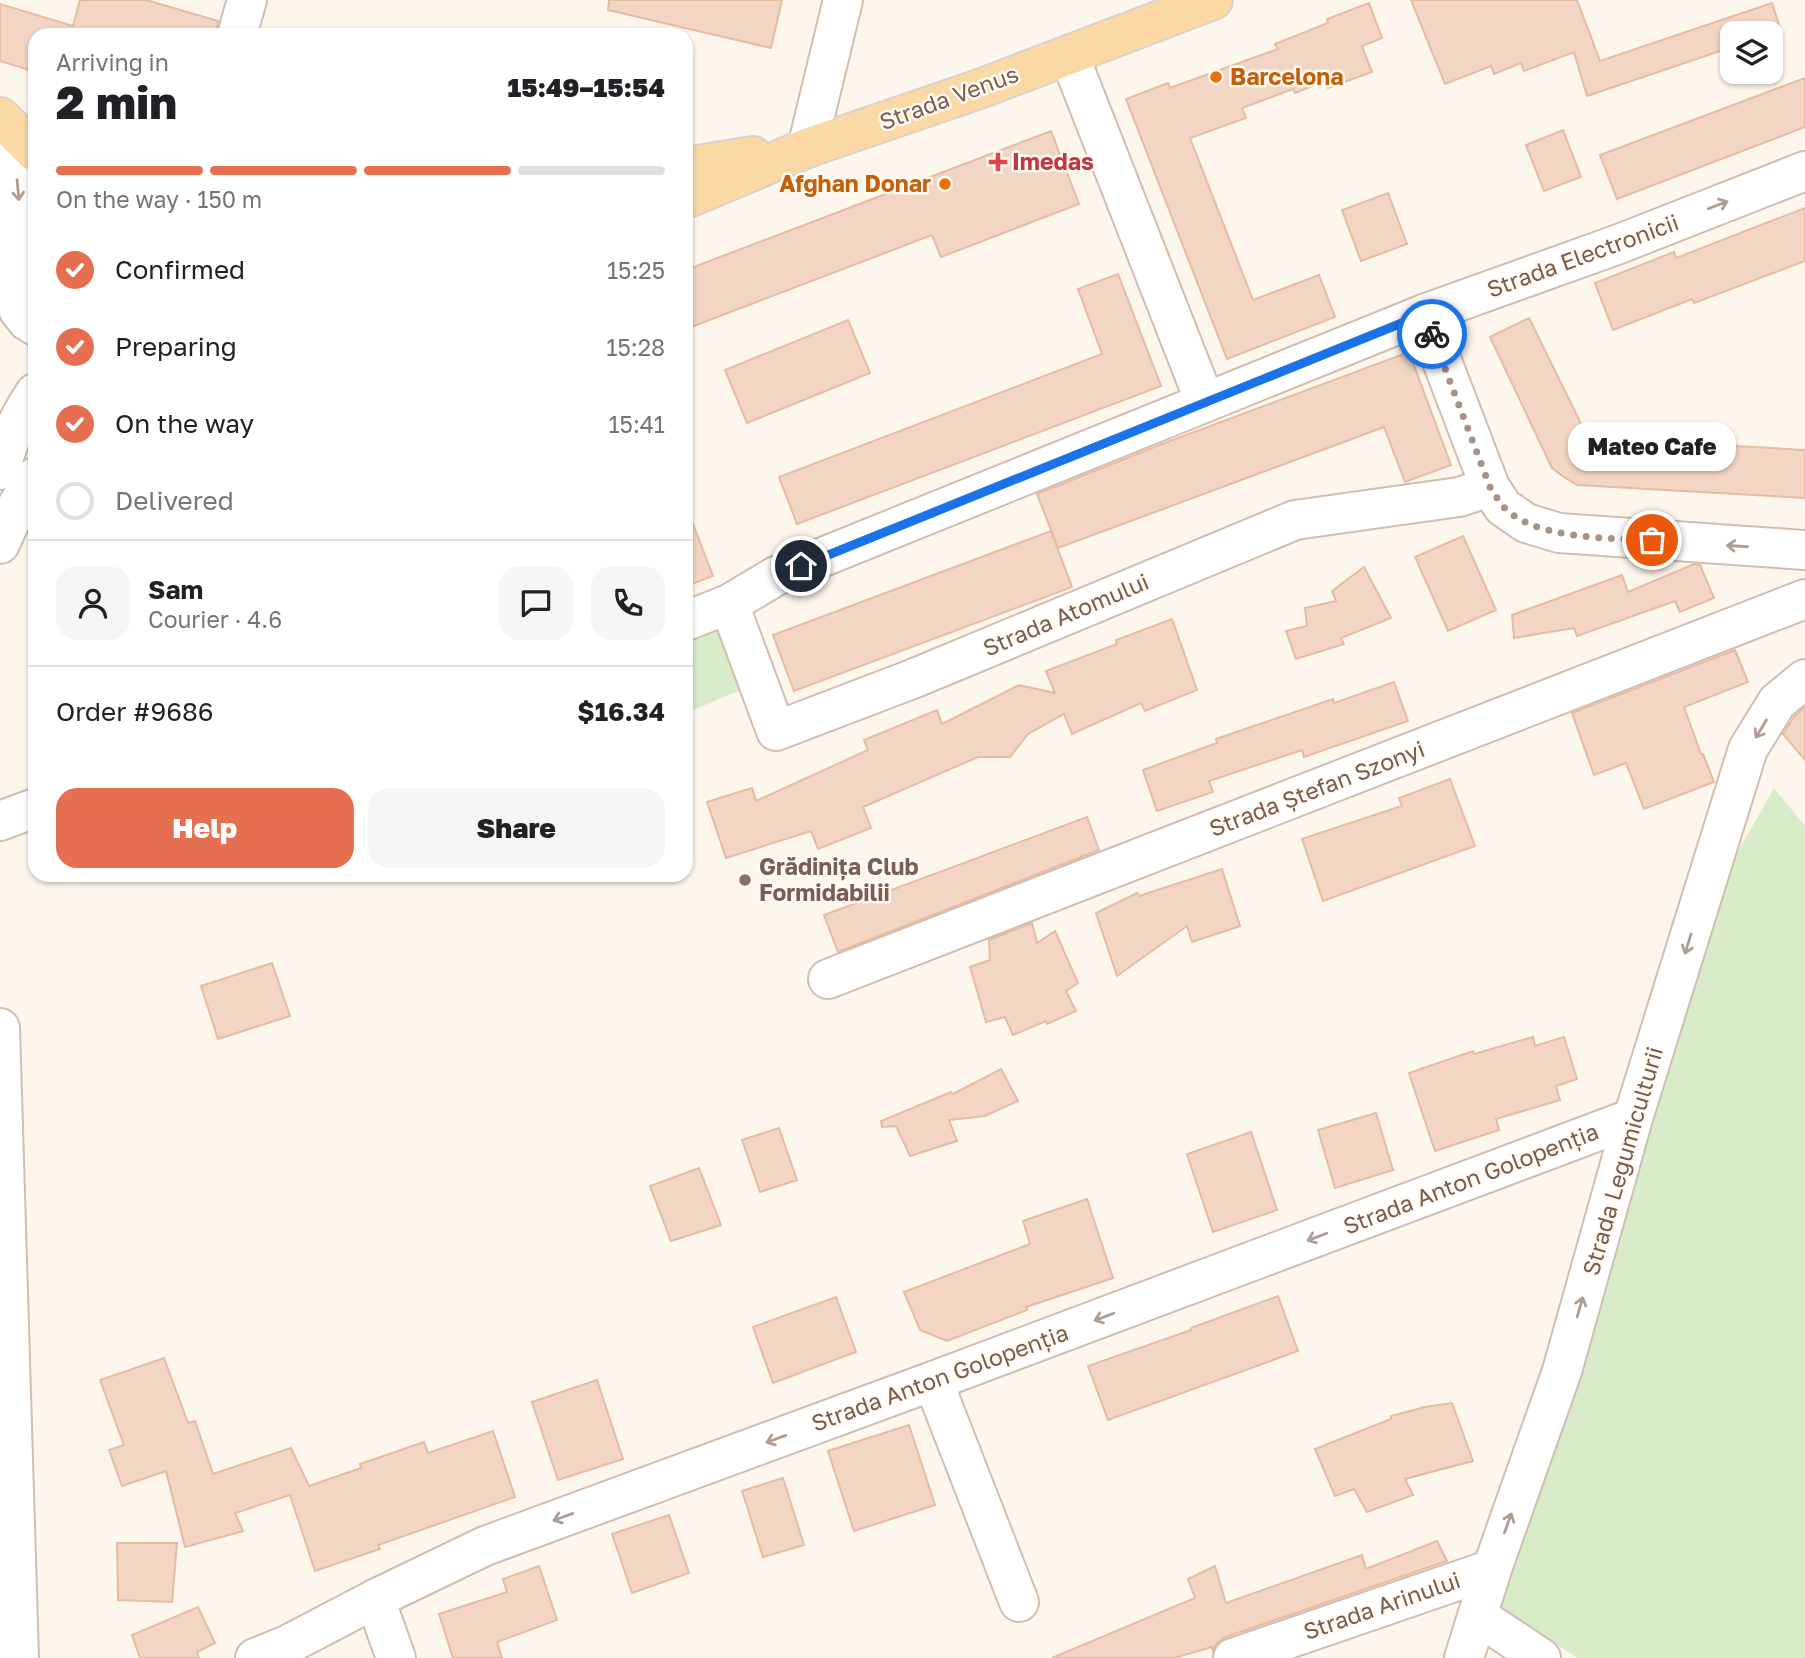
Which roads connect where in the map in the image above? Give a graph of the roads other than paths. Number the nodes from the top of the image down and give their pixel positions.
1 (247, 0) edge
2 (843, 0) edge
3 (1213, 0) edge
4 (239, 28) edge
5 (1069, 55) junction
6 (13, 113) edge
7 (28, 140) edge
8 (807, 148) junction
9 (693, 166) edge
10 (1805, 172) edge
11 (693, 197) edge
12 (1424, 314) junction
13 (28, 322) edge
14 (20, 400) edge
15 (1205, 402) junction
16 (0, 470) edge
17 (1490, 487) junction
18 (28, 488) edge
19 (0, 544) edge
20 (1805, 550) edge
21 (1805, 598) edge
22 (729, 604) junction
23 (693, 618) edge
24 (1805, 679) edge
25 (28, 811) edge
26 (0, 821) edge
27 (828, 979) dead end
28 (0, 1028) edge
29 (1633, 1118) junction
30 (933, 1381) junction
31 (1492, 1569) junction
32 (375, 1599) junction
33 (1019, 1602) dead end
34 (1478, 1616) junction
35 (19, 1658) edge
36 (254, 1658) edge
37 (396, 1658) edge
38 (1233, 1658) edge
39 (1464, 1658) edge
40 (1541, 1658) edge

1 - 4 street
2 - 8 street
3 - 5 main road, Strada Venus
5 - 8 main road, Strada Venus
5 - 15 street
6 - 7 main road
6 -> 13 street
8 - 9 main road
8 - 11 main road, Strada Venus
12 -> 10 street, Strada Electronicii
12 - 15 street, Strada Electronicii
12 - 17 street
14 - 16 street
15 - 22 street, Strada Electronicii
20 -> 17 street
17 - 22 street, Strada Atomului
18 - 19 street
21 - 27 street, Strada Ștefan Szonyi
22 - 23 street, Strada Electronicii
24 -> 29 street, Strada Legumiculturii
25 - 26 street
28 - 35 street
29 -> 30 street, Strada Anton Golopenția
31 -> 29 street, Strada Legumiculturii
30 -> 32 street, Strada Anton Golopenția
30 - 33 street
31 - 34 street, Strada Legumiculturii
31 - 38 street, Strada Arinului
32 - 36 street, Strada Anton Golopenția
32 - 37 street
34 - 39 street, Strada Legumiculturii
34 - 40 street

